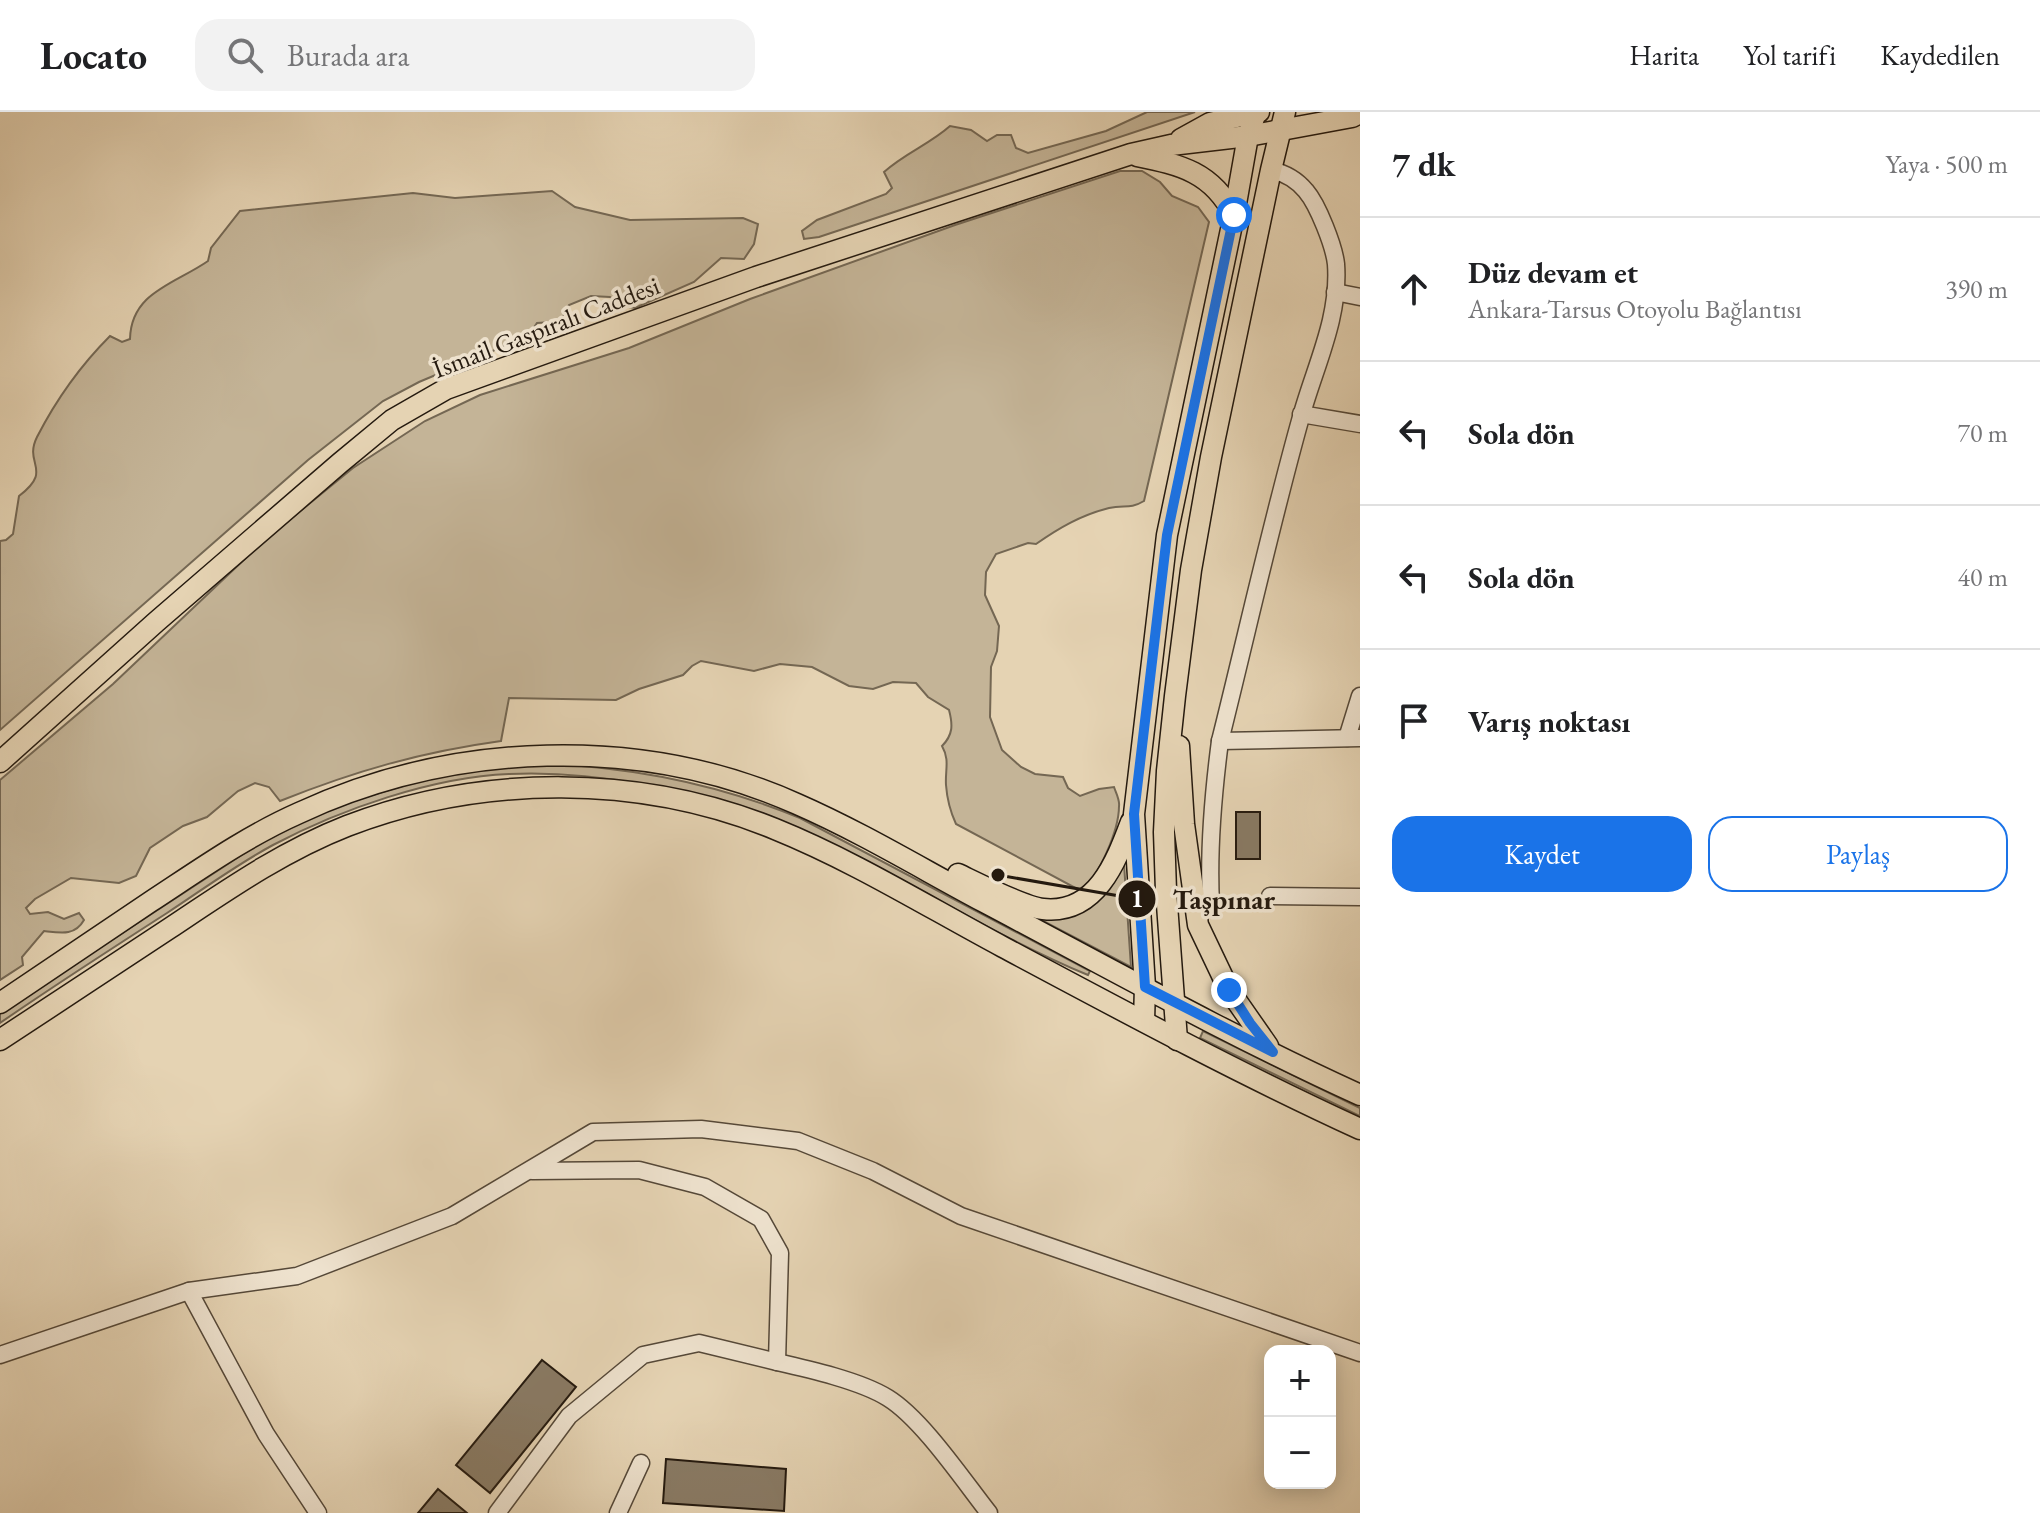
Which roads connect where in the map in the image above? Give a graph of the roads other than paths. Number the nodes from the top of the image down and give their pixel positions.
1 (1257, 112) edge
2 (1360, 113) edge
3 (1284, 121) edge
4 (1248, 136) junction
5 (1171, 145) junction
6 (1131, 154) junction
7 (1271, 170) junction
8 (1234, 215) junction
9 (1335, 292) junction
10 (1360, 297) edge
11 (1301, 414) junction
12 (1360, 424) edge
13 (1175, 696) junction
14 (1360, 696) edge
15 (1354, 738) edge
16 (1220, 741) junction
17 (0, 762) edge
18 (1134, 814) junction
19 (827, 819) junction
20 (1270, 896) dead end
21 (1360, 897) edge
22 (1211, 904) dead end
23 (1145, 987) junction
24 (0, 1003) edge
25 (1174, 1004) junction
26 (1144, 1021) junction
27 (0, 1040) edge
28 (1177, 1040) junction
29 (1273, 1052) junction
30 (1360, 1095) edge
31 (1360, 1129) edge
32 (528, 1171) junction
33 (189, 1291) junction
34 (1360, 1353) edge
35 (0, 1355) edge
36 (777, 1362) junction
37 (641, 1463) dead end
38 (318, 1513) edge
39 (497, 1513) edge
40 (618, 1513) edge
41 (989, 1513) edge

1 - 4 main road
1 - 5 main road, İsmail Gaspıralı Caddesi
2 - 3 main road, İsmail Gaspıralı Caddesi
3 - 4 main road, İsmail Gaspıralı Caddesi
3 - 7 main road
4 - 5 main road, İsmail Gaspıralı Caddesi
4 - 8 main road
5 - 6 main road, İsmail Gaspıralı Caddesi
6 - 8 main road
6 - 17 main road, İsmail Gaspıralı Caddesi
7 - 9 street
7 - 13 main road
8 - 18 main road
9 - 10 street
9 - 11 street
11 - 12 street
11 - 16 street
13 - 25 main road
13 - 29 main road
14 - 15 street
15 - 16 street
16 - 22 street
18 - 19 main road
18 - 23 main road
19 - 23 main road
19 - 24 main road
20 - 21 street
23 - 25 main road
23 - 26 main road
25 - 28 main road
25 - 29 main road
26 - 27 main road
26 - 28 main road
28 - 31 main road
29 - 30 main road
32 - 33 street
32 - 34 street
32 - 36 street
33 - 35 street
33 - 38 street
36 - 39 street
36 - 41 street
37 - 40 street

